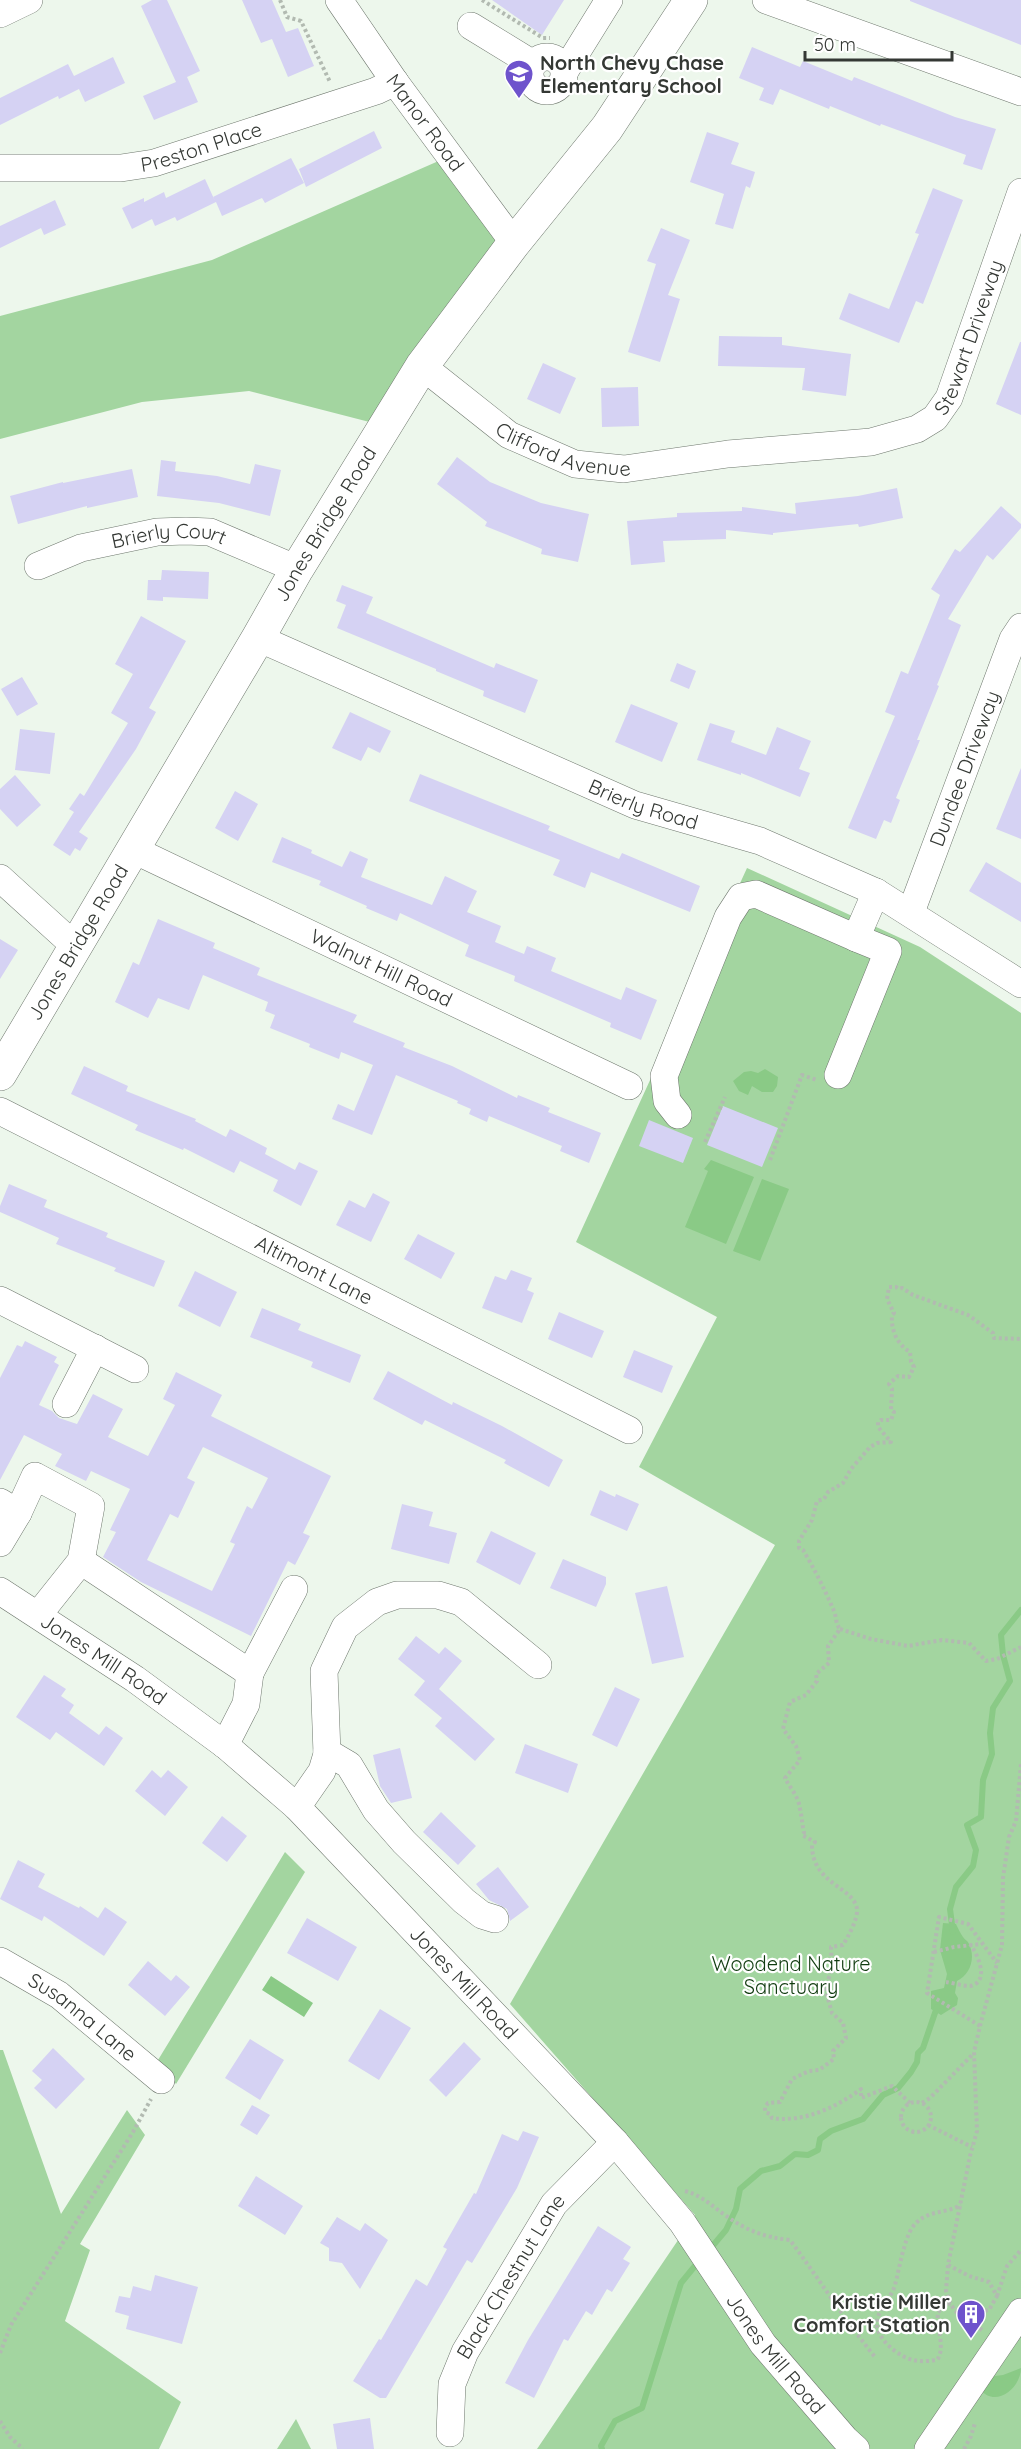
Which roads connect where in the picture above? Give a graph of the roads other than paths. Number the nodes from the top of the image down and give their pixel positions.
1 (29, 0) edge
2 (339, 0) edge
3 (609, 0) edge
4 (691, 0) edge
5 (766, 0) edge
6 (0, 14) edge
7 (471, 26) dead end
8 (395, 82) junction
9 (1021, 92) edge
10 (0, 168) edge
11 (1021, 192) edge
12 (514, 243) junction
13 (422, 366) junction
14 (728, 454) joint
15 (38, 566) dead end
16 (297, 570) junction
17 (1021, 627) edge
18 (258, 638) junction
19 (134, 850) junction
20 (0, 878) edge
21 (876, 892) junction
22 (911, 912) junction
23 (856, 938) junction
24 (76, 947) junction
25 (1021, 984) edge
26 (0, 1074) edge
27 (838, 1075) road end
28 (629, 1086) dead end
29 (0, 1111) edge
30 (678, 1115) dead end
31 (0, 1300) edge
32 (95, 1348) junction
33 (135, 1369) dead end
34 (66, 1404) dead end
35 (629, 1430) dead end
36 (9, 1507) edge
37 (0, 1543) edge
38 (81, 1561) junction
39 (294, 1589) dead end
40 (0, 1591) edge
41 (38, 1615) junction
42 (538, 1665) dead end
43 (250, 1672) junction
44 (225, 1745) junction
45 (327, 1752) junction
46 (297, 1807) junction
47 (495, 1919) dead end
48 (0, 1961) edge
49 (161, 2080) road end
50 (615, 2142) junction
51 (1021, 2312) edge
52 (450, 2433) dead end
53 (856, 2449) edge
54 (928, 2449) edge

1 - 6 street
2 - 8 street, Manor Road
3 - 7 street
4 - 12 main road, Jones Bridge Road
5 - 9 street
8 - 10 street, Preston Place
8 - 12 street, Manor Road
11 - 14 street, Stewart Driveway
12 - 13 main road, Jones Bridge Road
13 - 14 street, Clifford Avenue
13 - 16 main road, Jones Bridge Road
15 - 16 street, Brierly Court
16 - 18 main road, Jones Bridge Road
17 - 22 street, Dundee Driveway
18 - 19 main road, Jones Bridge Road
18 - 21 street, Brierly Road
19 - 24 main road, Jones Bridge Road
19 - 28 street, Walnut Hill Road
20 - 24 street
21 - 22 street, Brierly Road
21 - 23 street
22 - 25 street, Brierly Road
23 - 27 street
23 - 30 street
24 - 26 main road, Jones Bridge Road
29 - 35 street, Altimont Lane
31 - 32 street
32 - 33 street
32 - 34 street
36 - 37 street
36 - 38 street
38 - 41 street
38 - 43 street
39 - 43 street
40 - 41 street, Jones Mill Road
41 - 44 street, Jones Mill Road
42 - 45 street
43 - 44 street
44 - 46 street, Jones Mill Road
45 - 46 street
45 - 47 street
46 - 50 street, Jones Mill Road
48 - 49 street, Susanna Lane
50 - 52 street, Black Chestnut Lane
50 - 53 street, Jones Mill Road
51 - 54 street

